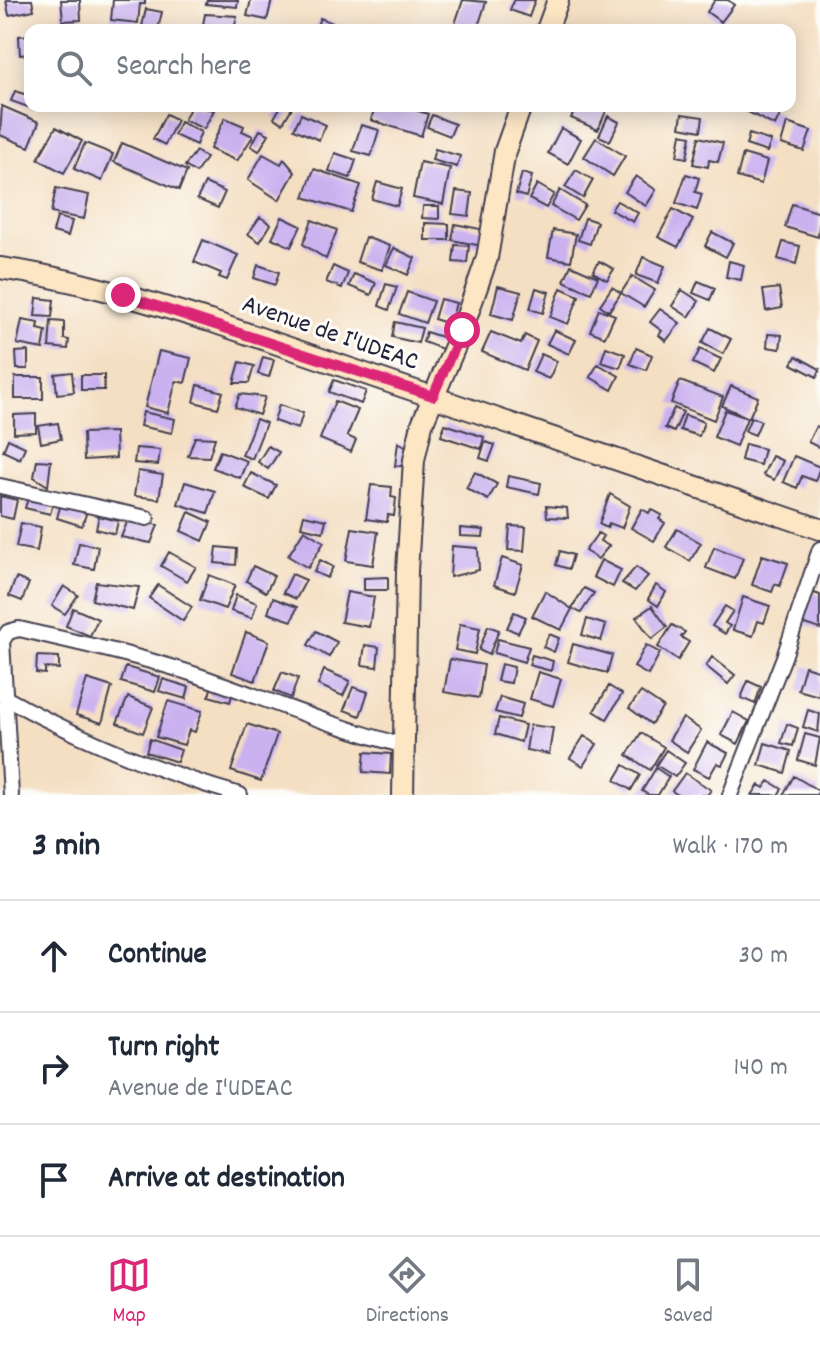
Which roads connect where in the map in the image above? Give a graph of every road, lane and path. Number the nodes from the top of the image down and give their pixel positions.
1 (558, 0) edge
2 (549, 24) edge
3 (519, 112) edge
4 (0, 268) edge
5 (433, 396) junction
6 (0, 486) edge
7 (147, 518) dead end
8 (820, 529) edge
9 (820, 549) edge
10 (4, 697) junction
11 (405, 746) junction
12 (11, 795) edge
13 (240, 795) edge
14 (403, 795) edge
15 (730, 795) edge

1 - 2 main road
3 - 5 main road
4 - 5 main road, Avenue de I'UDEAC
5 - 8 main road, Avenue de I'UDEAC
5 - 11 main road
6 - 7 street
9 - 15 street
10 - 11 street
10 - 12 street
10 - 13 street
11 - 14 main road

